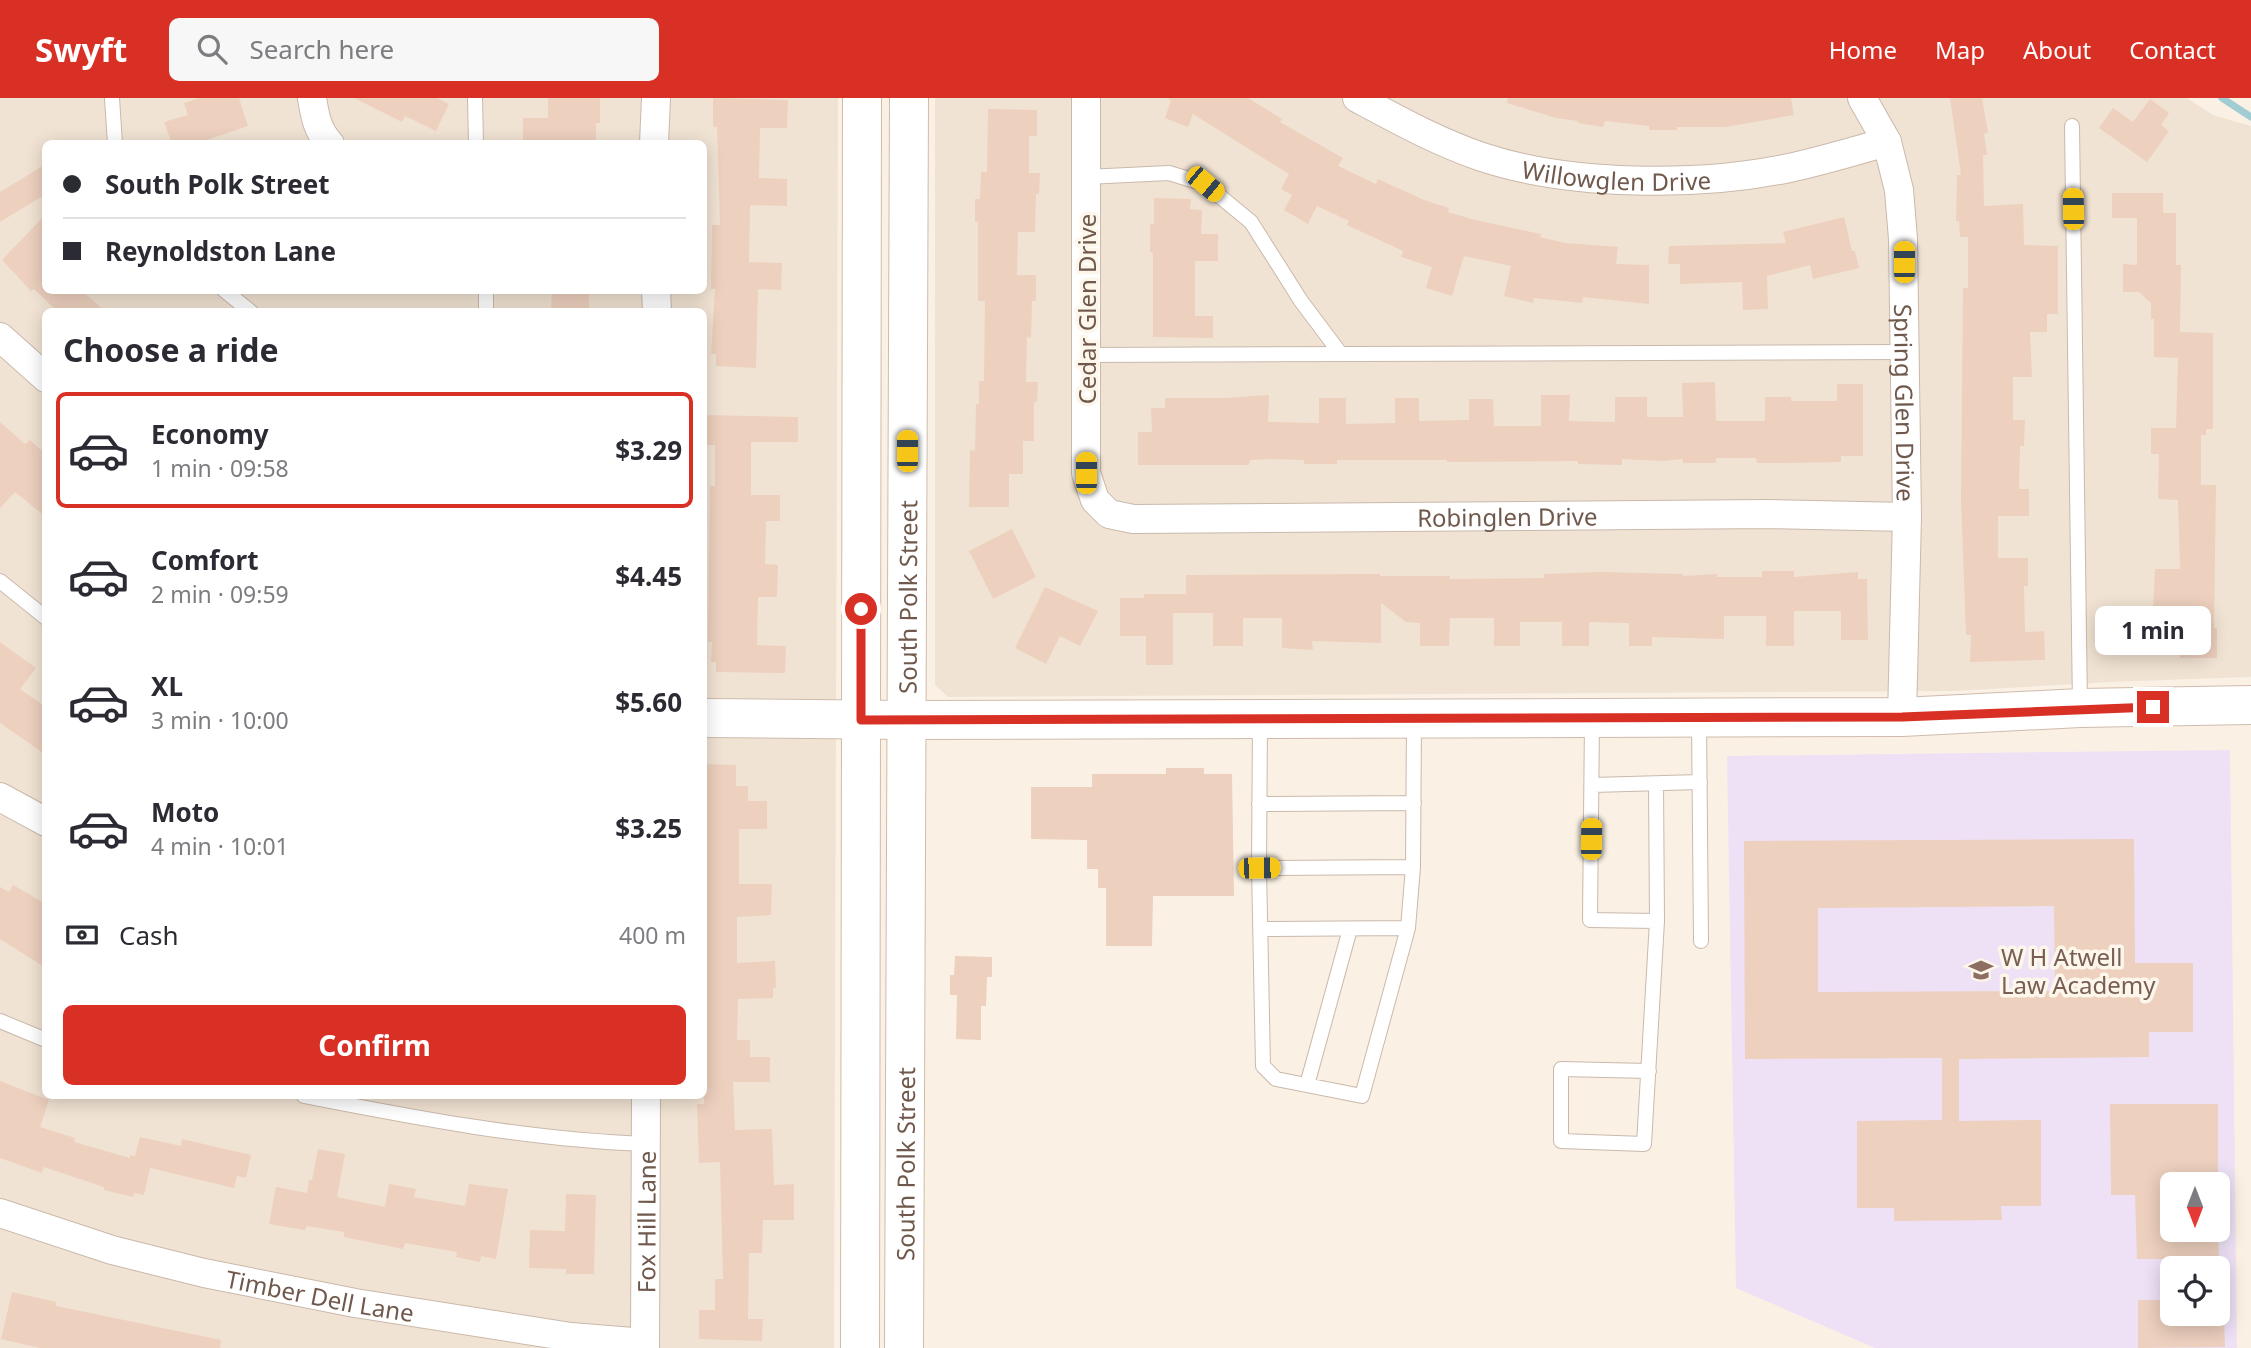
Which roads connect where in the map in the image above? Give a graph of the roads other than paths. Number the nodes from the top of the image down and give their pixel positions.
1 (112, 98) edge
2 (312, 98) edge
3 (475, 98) edge
4 (656, 98) edge
5 (862, 98) edge
6 (909, 98) edge
7 (1086, 98) edge
8 (1357, 98) edge
9 (1862, 98) edge
10 (2072, 126) dead end
11 (114, 140) edge
12 (326, 140) edge
13 (476, 140) edge
14 (654, 140) edge
15 (1887, 142) junction
16 (1086, 177) junction
17 (228, 294) edge
18 (245, 308) edge
19 (0, 337) edge
20 (1905, 352) junction
21 (1340, 353) junction
22 (1086, 355) junction
23 (42, 374) edge
24 (1109, 514) joint
25 (1907, 517) junction
26 (0, 581) edge
27 (42, 615) edge
28 (2251, 705) edge
29 (2080, 708) junction
30 (1699, 717) junction
31 (1902, 717) junction
32 (707, 718) edge
33 (1414, 718) junction
34 (1592, 718) junction
35 (1260, 719) junction
36 (861, 720) junction
37 (906, 720) junction
38 (1700, 782) junction
39 (1656, 784) junction
40 (1592, 785) junction
41 (0, 797) edge
42 (1414, 803) junction
43 (1259, 804) junction
44 (42, 820) edge
45 (1413, 867) junction
46 (1259, 868) junction
47 (1657, 921) junction
48 (1408, 928) junction
49 (1261, 929) junction
50 (1350, 929) junction
51 (1701, 941) dead end
52 (0, 1021) edge
53 (42, 1038) edge
54 (1649, 1071) junction
55 (1307, 1085) junction
56 (320, 1099) edge
57 (646, 1099) edge
58 (646, 1144) junction
59 (0, 1213) edge
60 (645, 1345) edge
61 (860, 1348) edge
62 (904, 1348) edge

1 - 11 lane
2 - 12 street
3 - 13 lane
4 - 14 street
5 - 36 main road, South Polk Street
6 - 37 main road, South Polk Street
7 - 16 street, Cedar Glen Drive
8 - 15 street, Willowglen Drive
9 - 15 street, Spring Glen Drive
10 - 29 lane
15 - 20 street, Spring Glen Drive
16 - 21 lane
16 - 22 street, Cedar Glen Drive
17 - 18 lane
19 - 23 street
20 - 21 lane
20 - 25 street, Spring Glen Drive
21 - 22 lane
22 - 24 street, Cedar Glen Drive
24 - 25 street, Robinglen Drive
25 - 31 street, Spring Glen Drive
26 - 27 lane
28 - 29 main road
29 - 31 main road
30 - 31 main road
30 - 34 main road
30 - 38 lane
32 - 36 main road
33 - 34 main road
33 - 35 main road
33 - 42 lane
34 - 40 lane
35 - 37 main road
35 - 43 lane
36 - 37 main road
36 - 61 main road, South Polk Street
37 - 62 main road, South Polk Street
38 - 39 lane
38 - 51 lane
39 - 40 lane
39 - 47 lane
40 - 47 lane
41 - 44 street
42 - 43 lane
42 - 45 lane
43 - 46 lane
45 - 46 lane
45 - 48 lane
46 - 49 lane
47 - 54 lane
48 - 50 lane
48 - 55 lane
49 - 50 lane
49 - 55 lane
50 - 55 lane
52 - 53 lane
54 - 54 lane
56 - 58 lane
57 - 58 street, Fox Hill Lane
58 - 60 street, Fox Hill Lane
59 - 60 street, Timber Dell Lane

